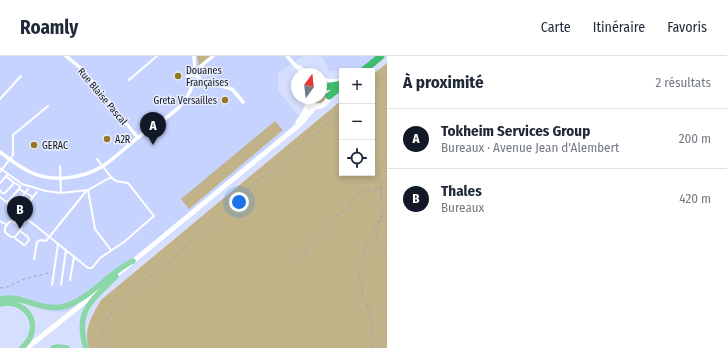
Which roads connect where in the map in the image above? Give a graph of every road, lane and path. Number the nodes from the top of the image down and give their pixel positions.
1 (66, 56) edge
2 (157, 56) edge
3 (194, 56) edge
4 (214, 56) edge
5 (287, 56) edge
6 (380, 56) edge
7 (291, 60) junction
8 (296, 68) edge
9 (298, 68) edge
10 (301, 68) edge
11 (363, 68) edge
12 (366, 68) edge
13 (195, 71) junction
14 (21, 76) dead end
15 (194, 76) junction
16 (387, 76) edge
17 (129, 80) dead end
18 (200, 80) junction
19 (327, 80) edge
20 (339, 80) edge
21 (193, 82) junction
22 (375, 85) edge
23 (327, 86) edge
24 (339, 86) edge
25 (339, 88) edge
26 (327, 91) edge
27 (329, 96) junction
28 (0, 99) edge
29 (243, 102) dead end
30 (308, 104) edge
31 (311, 104) edge
32 (48, 106) dead end
33 (317, 106) junction
34 (339, 114) edge
35 (293, 130) junction
36 (138, 138) junction
37 (0, 152) edge
38 (97, 159) dead end
39 (387, 159) edge
40 (10, 160) junction
41 (60, 166) dead end
42 (103, 166) junction
43 (1, 170) edge
44 (7, 175) junction
45 (111, 177) junction
46 (61, 178) junction
47 (14, 182) junction
48 (0, 183) edge
49 (382, 187) junction
50 (387, 187) edge
51 (19, 189) junction
52 (28, 189) dead end
53 (0, 190) edge
54 (88, 190) junction
55 (37, 192) dead end
56 (26, 193) junction
57 (61, 193) junction
58 (0, 197) edge
59 (33, 197) junction
60 (7, 202) junction
61 (381, 218) junction
62 (0, 221) edge
63 (7, 225) junction
64 (20, 231) junction
65 (49, 237) junction
66 (16, 239) dead end
67 (58, 244) junction
68 (66, 250) junction
69 (111, 250) junction
70 (74, 257) junction
71 (387, 257) edge
72 (34, 259) dead end
73 (133, 261) junction
74 (300, 262) dead end
75 (54, 271) junction
76 (116, 276) junction
77 (70, 280) dead end
78 (52, 285) dead end
79 (61, 285) dead end
80 (0, 288) edge
81 (0, 299) edge
82 (0, 304) edge
83 (22, 348) edge
84 (27, 348) edge
85 (53, 348) edge
86 (67, 348) edge
87 (86, 348) edge
88 (102, 348) edge
89 (372, 348) edge

1 - 36 street, Rue Blaise Pascal
2 - 17 lane
3 - 13 street
4 - 13 street
5 - 7 street
6 - 11 street
6 - 12 highway
7 - 8 street
7 - 9 street
7 - 10 street
13 - 15 street
14 - 28 lane
15 - 18 street
15 - 21 street
16 - 22 path
18 - 21 street
18 - 29 street
19 - 20 street
21 - 36 street
23 - 24 highway
25 - 27 highway
26 - 27 main road
27 - 33 main road
30 - 35 main road
31 - 33 main road
32 - 40 lane
33 - 35 main road
34 - 88 path
35 - 73 main road
36 - 42 street
37 - 40 street
38 - 42 lane
39 - 49 path
40 - 43 lane
40 - 46 street
41 - 46 lane
42 - 45 lane
42 - 46 street
43 - 44 lane
44 - 47 lane
44 - 48 lane
44 - 57 lane
45 - 54 lane
45 - 69 lane
46 - 57 lane
47 - 51 lane
47 - 53 lane
49 - 50 path
49 - 61 path
49 - 74 path
51 - 56 lane
51 - 60 lane
52 - 56 lane
54 - 57 lane
54 - 65 lane
54 - 69 lane
55 - 59 lane
56 - 59 lane
56 - 59 lane
58 - 60 lane
60 - 65 lane
61 - 71 path
61 - 89 path
62 - 63 lane
63 - 64 lane
63 - 64 lane
64 - 66 lane
65 - 67 lane
65 - 72 lane
67 - 68 lane
67 - 75 lane
68 - 70 lane
68 - 79 lane
69 - 70 lane
70 - 77 lane
73 - 76 main road
73 - 81 main road
75 - 78 lane
75 - 80 path
76 - 84 main road
76 - 87 main road
82 - 83 main road
85 - 86 main road

